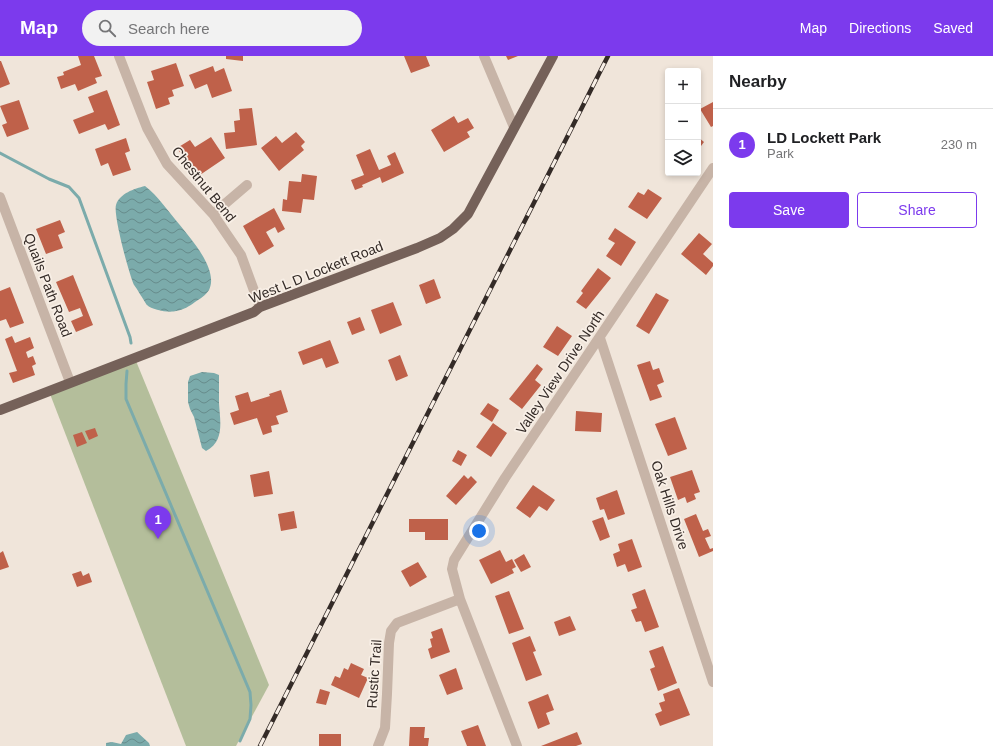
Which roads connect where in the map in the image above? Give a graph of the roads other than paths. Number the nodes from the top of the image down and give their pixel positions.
1 (484, 56) edge
2 (553, 56) edge
3 (122, 57) edge
4 (514, 127) junction
5 (713, 168) edge
6 (247, 185) dead end
7 (0, 197) edge
8 (213, 214) junction
9 (260, 306) junction
10 (600, 338) junction
11 (70, 382) junction
12 (0, 410) edge
13 (460, 599) junction
14 (713, 682) edge
15 (378, 746) edge
16 (517, 746) edge

1 - 4 street
2 - 4 main road, West L D Lockett Road
3 - 8 street, Chestnut Bend
4 - 9 main road, West L D Lockett Road
5 - 10 street, Valley View Drive North
6 - 8 street
7 - 11 street, Quails Path Road
8 - 9 street, Chestnut Bend
9 - 11 main road, West L D Lockett Road
10 - 13 street, Valley View Drive North
10 - 14 street, Oak Hills Drive
11 - 12 main road, West L D Lockett Road
13 - 15 street, Rustic Trail
13 - 16 street, Valley View Drive North

